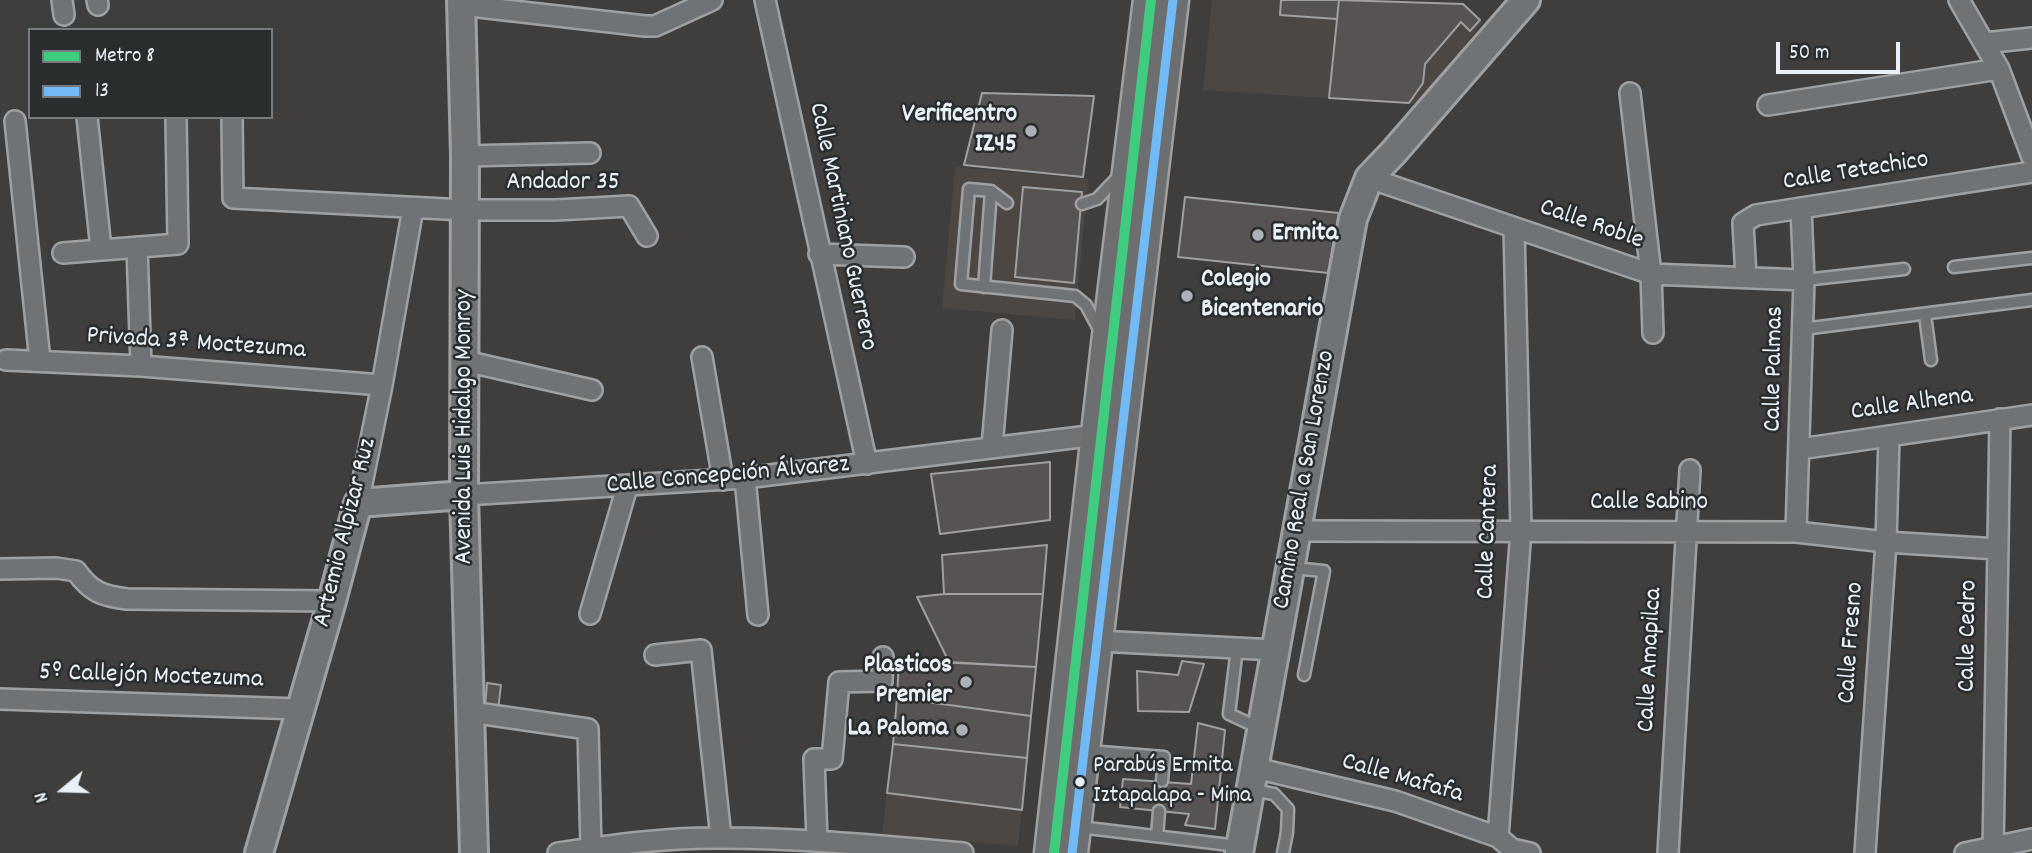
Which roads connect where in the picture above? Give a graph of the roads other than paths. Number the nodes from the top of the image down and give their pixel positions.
1 (712, 0) edge
2 (765, 0) edge
3 (1149, 0) edge
4 (1173, 0) edge
5 (1526, 0) edge
6 (1959, 0) edge
7 (461, 3) edge
8 (2032, 38) edge
9 (1984, 43) junction
10 (1999, 69) junction
11 (1630, 93) dead end
12 (1768, 105) dead end
13 (87, 119) edge
14 (176, 119) edge
15 (232, 119) edge
16 (15, 121) dead end
17 (590, 153) dead end
18 (465, 156) junction
19 (2032, 157) edge
20 (1129, 165) junction
21 (2032, 172) edge
22 (1369, 178) junction
23 (991, 191) junction
24 (1007, 203) dead end
25 (1082, 204) dead end
26 (413, 208) junction
27 (1801, 208) junction
28 (465, 210) junction
29 (1514, 228) junction
30 (647, 236) dead end
31 (138, 247) junction
32 (101, 249) junction
33 (63, 253) dead end
34 (819, 254) junction
35 (904, 257) dead end
36 (2032, 258) edge
37 (1954, 267) dead end
38 (1904, 269) dead end
39 (1651, 274) junction
40 (1746, 277) junction
41 (1804, 280) junction
42 (984, 287) junction
43 (2032, 300) edge
44 (1925, 315) junction
45 (1803, 329) junction
46 (1002, 330) dead end
47 (1653, 333) dead end
48 (1107, 344) junction
49 (702, 357) dead end
50 (6, 360) dead end
51 (1931, 360) dead end
52 (40, 361) junction
53 (465, 361) junction
54 (141, 366) junction
55 (382, 385) junction
56 (592, 390) dead end
57 (2032, 415) edge
58 (2000, 419) junction
59 (1097, 435) junction
60 (1889, 437) junction
61 (992, 447) junction
62 (1800, 449) junction
63 (867, 464) junction
64 (1690, 470) dead end
65 (745, 478) junction
66 (723, 480) junction
67 (626, 487) junction
68 (464, 495) junction
69 (358, 503) junction
70 (1521, 530) junction
71 (1298, 531) junction
72 (1686, 531) junction
73 (1796, 531) junction
74 (1886, 542) junction
75 (1998, 549) junction
76 (1291, 568) junction
77 (0, 569) edge
78 (332, 601) junction
79 (590, 614) dead end
80 (758, 615) dead end
81 (1098, 641) junction
82 (1237, 648) junction
83 (1276, 650) junction
84 (655, 655) dead end
85 (883, 657) dead end
86 (1304, 675) dead end
87 (0, 699) edge
88 (300, 709) junction
89 (470, 712) junction
90 (1260, 728) junction
91 (1084, 750) junction
92 (1253, 779) junction
93 (1162, 780) dead end
94 (1159, 811) dead end
95 (1157, 835) junction
96 (721, 838) junction
97 (817, 839) junction
98 (2032, 839) edge
99 (1074, 840) edge
100 (751, 846) edge
101 (646, 847) edge
102 (591, 848) junction
103 (1513, 848) edge
104 (1239, 849) edge
105 (1993, 850) edge
106 (259, 853) edge
107 (474, 853) edge
108 (558, 853) edge
109 (964, 853) edge
110 (1050, 853) edge
111 (1283, 853) edge
112 (1668, 853) edge
113 (1865, 853) edge
114 (1965, 853) edge

1 - 7 street
2 - 34 street, Calle Martiniano Guerrero
3 - 20 main road
4 - 81 main road
5 - 22 street, Camino Real a San Lorenzo
6 - 9 street
7 - 18 street, Avenida Luis Hidalgo Monroy
8 - 9 street
9 - 10 street
10 - 12 street
10 - 19 street
11 - 39 street
13 - 32 street
14 - 31 street
15 - 26 street
16 - 52 street
17 - 18 street
18 - 28 street, Avenida Luis Hidalgo Monroy
20 - 25 lane
20 - 48 main road
21 - 27 street, Calle Tetechico
22 - 29 street, Calle Roble
22 - 71 street, Camino Real a San Lorenzo
23 - 24 lane
23 - 42 lane
23 - 42 lane
26 - 28 street
26 - 55 street, Artemio Alpizar Ruz
27 - 40 street, Calle Tetechico
27 - 41 street, Calle Palmas
28 - 30 street, Andador 35
28 - 53 street, Avenida Luis Hidalgo Monroy
29 - 39 street, Calle Roble
29 - 70 street, Calle Cantera
31 - 32 street
31 - 54 street
32 - 33 street
34 - 35 street
34 - 63 street, Calle Martiniano Guerrero
36 - 37 lane
38 - 41 lane
39 - 40 street, Calle Roble
39 - 47 street
40 - 41 street, Calle Roble
41 - 45 street, Calle Palmas
42 - 48 lane
43 - 44 lane
44 - 45 lane
44 - 51 lane
45 - 62 street, Calle Palmas
46 - 61 street
48 - 59 main road
49 - 66 street
50 - 52 street, Privada 3ª Moctezuma
52 - 54 street, Privada 3ª Moctezuma
53 - 56 street
53 - 68 street, Avenida Luis Hidalgo Monroy
54 - 55 street, Privada 3ª Moctezuma
55 - 69 street, Artemio Alpizar Ruz
57 - 58 street, Calle Alhena
58 - 60 street, Calle Alhena
58 - 75 street, Calle Cedro
59 - 61 street, Calle Concepción Álvarez
59 - 110 main road
60 - 62 street, Calle Alhena
60 - 74 street, Calle Fresno
61 - 63 street, Calle Concepción Álvarez
62 - 73 street, Calle Palmas
63 - 65 street, Calle Concepción Álvarez
64 - 72 street, Calle Amapilca
65 - 66 street, Calle Concepción Álvarez
65 - 80 street
66 - 67 street, Calle Concepción Álvarez
67 - 68 street, Calle Concepción Álvarez
67 - 79 street
68 - 69 street, Calle Concepción Álvarez
68 - 89 street, Avenida Luis Hidalgo Monroy
69 - 78 street, Artemio Alpizar Ruz
70 - 71 street, Calle Sabino
70 - 72 street, Calle Sabino
70 - 103 street, Calle Cantera
71 - 76 street, Camino Real a San Lorenzo
72 - 73 street, Calle Sabino
72 - 112 street, Calle Amapilca
73 - 74 street, Calle Sabino
74 - 75 street, Calle Sabino
74 - 113 street, Calle Fresno
75 - 105 street, Calle Cedro
76 - 83 street, Camino Real a San Lorenzo
76 - 86 lane
77 - 78 street
78 - 88 street, Artemio Alpizar Ruz
81 - 82 street
81 - 91 main road
82 - 83 street
82 - 90 lane
83 - 90 street, Camino Real a San Lorenzo
84 - 96 street
85 - 97 street
87 - 88 street, 5º Callejón Moctezuma
88 - 106 street, Artemio Alpizar Ruz
89 - 102 street
89 - 107 street, Avenida Luis Hidalgo Monroy
90 - 92 street, Camino Real a San Lorenzo
91 - 93 lane
91 - 99 main road
92 - 103 street, Calle Mafafa
92 - 104 street, Camino Real a San Lorenzo
92 - 111 lane
94 - 95 lane
95 - 99 lane
95 - 104 lane
96 - 100 street
96 - 101 street
97 - 100 street
97 - 109 street
98 - 105 street
101 - 102 street
102 - 108 street
105 - 114 street

